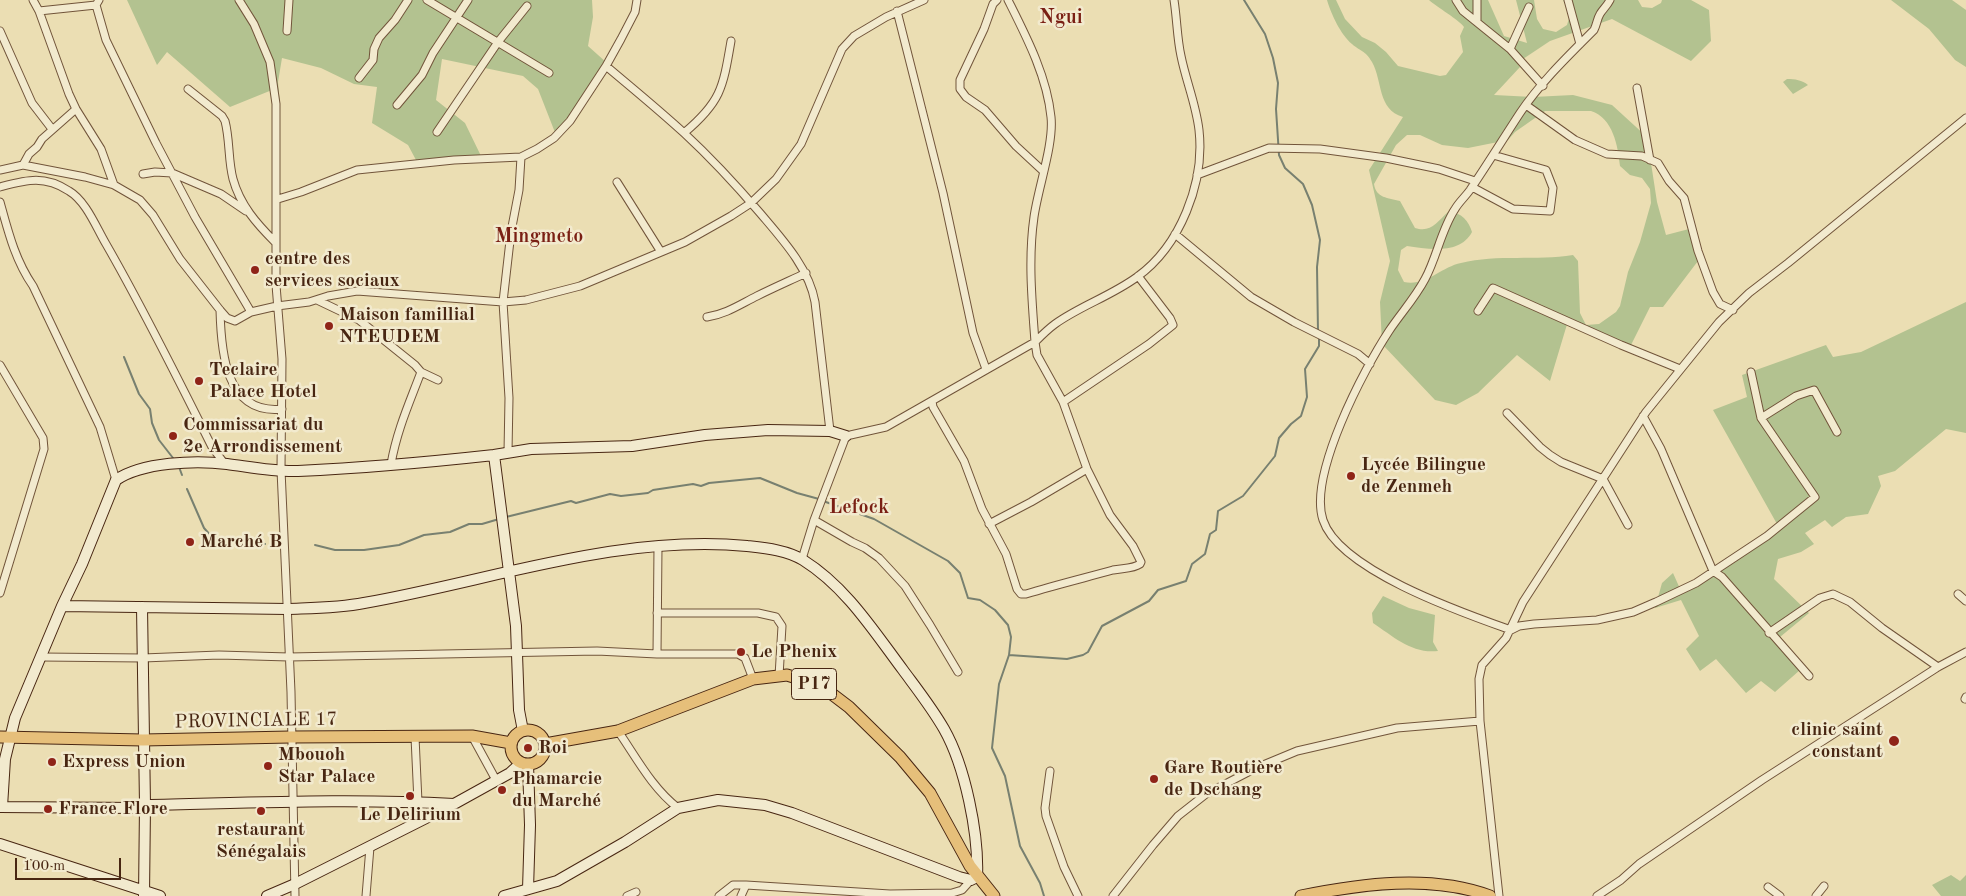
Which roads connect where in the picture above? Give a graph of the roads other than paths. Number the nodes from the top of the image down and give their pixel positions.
1 (33, 0) edge
2 (239, 0) edge
3 (288, 0) edge
4 (408, 0) edge
5 (427, 0) edge
6 (468, 0) edge
7 (637, 0) edge
8 (924, 0) edge
9 (997, 0) edge
10 (1008, 0) edge
11 (1174, 0) edge
12 (1456, 0) edge
13 (1477, 0) edge
14 (1568, 0) edge
15 (1610, 0) edge
16 (98, 3) edge
17 (527, 6) dead end
18 (1529, 7) dead end
19 (39, 11) junction
20 (897, 11) junction
21 (456, 18) junction
22 (1477, 22) junction
23 (0, 31) edge
24 (287, 31) dead end
25 (730, 41) dead end
26 (498, 42) junction
27 (1580, 44) junction
28 (1510, 49) junction
29 (606, 66) junction
30 (549, 73) dead end
31 (359, 78) dead end
32 (1543, 86) junction
33 (1637, 88) dead end
34 (188, 89) dead end
35 (398, 105) dead end
36 (1526, 105) junction
37 (76, 109) junction
38 (1966, 118) edge
39 (52, 129) junction
40 (437, 132) dead end
41 (684, 133) junction
42 (1494, 155) junction
43 (521, 157) junction
44 (1650, 160) junction
45 (23, 165) junction
46 (0, 170) edge
47 (1043, 171) junction
48 (172, 173) junction
49 (143, 174) dead end
50 (1197, 175) junction
51 (617, 182) dead end
52 (1474, 184) junction
53 (114, 185) junction
54 (0, 188) edge
55 (278, 199) junction
56 (0, 202) edge
57 (751, 203) junction
58 (250, 214) junction
59 (1175, 234) junction
60 (275, 242) junction
61 (662, 252) junction
62 (806, 273) junction
63 (1138, 276) junction
64 (317, 300) junction
65 (503, 302) junction
66 (277, 306) junction
67 (220, 310) junction
68 (1733, 310) junction
69 (1478, 311) dead end
70 (252, 312) junction
71 (707, 317) dead end
72 (1035, 342) junction
73 (1370, 364) junction
74 (0, 365) edge
75 (986, 369) junction
76 (1680, 369) junction
77 (421, 372) junction
78 (1751, 372) dead end
79 (438, 380) dead end
80 (932, 401) junction
81 (1064, 402) junction
82 (282, 409) junction
83 (1507, 413) dead end
84 (1643, 416) junction
85 (1761, 418) junction
86 (830, 431) junction
87 (1837, 432) dead end
88 (846, 436) junction
89 (212, 447) junction
90 (508, 452) junction
91 (494, 455) junction
92 (204, 463) junction
93 (224, 463) junction
94 (391, 464) junction
95 (1087, 469) junction
96 (281, 470) junction
97 (1603, 479) junction
98 (116, 480) junction
99 (814, 520) junction
100 (989, 524) junction
101 (1628, 525) dead end
102 (658, 547) junction
103 (802, 559) junction
104 (1713, 571) junction
105 (511, 572) junction
106 (0, 593) edge
107 (1958, 594) dead end
108 (1966, 601) edge
109 (62, 606) junction
110 (142, 607) junction
111 (288, 609) junction
112 (657, 613) junction
113 (1511, 630) junction
114 (1769, 633) junction
115 (1966, 652) edge
116 (517, 653) junction
117 (657, 654) junction
118 (41, 657) junction
119 (289, 657) junction
120 (143, 658) junction
121 (1938, 667) junction
122 (958, 672) dead end
123 (779, 676) junction
124 (1809, 676) dead end
125 (753, 679) junction
126 (1480, 721) junction
127 (523, 731) junction
128 (618, 731) junction
129 (416, 736) junction
130 (472, 736) junction
131 (5, 737) edge
132 (290, 737) junction
133 (143, 740) junction
134 (512, 743) junction
135 (545, 744) junction
136 (524, 763) junction
137 (1050, 771) dead end
138 (496, 780) junction
139 (292, 802) junction
140 (418, 802) junction
141 (454, 804) junction
142 (145, 805) junction
143 (1, 807) edge
144 (678, 808) junction
145 (0, 844) edge
146 (370, 847) junction
147 (974, 878) junction
148 (296, 884) junction
149 (746, 885) junction
150 (1824, 886) dead end
151 (1768, 887) dead end
152 (636, 892) dead end
153 (144, 893) edge
154 (528, 893) edge
155 (866, 894) edge
156 (1309, 895) edge
157 (160, 896) edge
158 (266, 896) edge
159 (295, 896) edge
160 (366, 896) edge
161 (504, 896) edge
162 (627, 896) edge
163 (719, 896) edge
164 (741, 896) edge
165 (994, 896) edge
166 (1078, 896) edge
167 (1113, 896) edge
168 (1490, 896) edge
169 (1499, 896) edge
170 (1597, 896) edge
171 (1780, 896) edge
172 (1816, 896) edge

1 - 19 street
2 - 55 street
3 - 24 street
4 - 31 street
5 - 21 street
6 - 21 street
7 - 29 street
8 - 20 street
9 - 47 street
10 - 47 street
11 - 50 street
12 - 22 street
13 - 22 street
14 - 27 street
15 - 27 street
16 - 19 street
16 - 48 street
17 - 26 street
18 - 28 street
19 - 37 street
20 - 57 street
20 - 75 street
21 - 26 street
21 - 35 street
22 - 28 street
23 - 39 street
25 - 41 street
26 - 30 street
26 - 40 street
27 - 32 street
28 - 32 street
29 - 41 street
29 - 43 street
32 - 36 street
33 - 44 street
34 - 58 street
36 - 42 street
36 - 44 street
37 - 39 street
37 - 53 street
38 - 68 street
39 - 45 street
41 - 57 street
42 - 52 street
42 - 52 street
43 - 55 street
43 - 65 street
44 - 68 street
45 - 46 street
45 - 53 street
47 - 72 street
48 - 49 street
48 - 58 street
48 - 70 street
50 - 52 street
50 - 59 street
51 - 61 street
52 - 73 street
53 - 67 street
54 - 89 street
55 - 60 street
56 - 98 street
57 - 61 street
57 - 62 street
58 - 60 street
59 - 63 street
59 - 73 street
60 - 66 street
61 - 65 street
62 - 71 street
62 - 86 street
63 - 72 street
63 - 81 street
64 - 65 street
64 - 66 street
64 - 77 street
65 - 90 street
66 - 70 street
66 - 82 street
67 - 70 street
67 - 82 street
68 - 76 street
69 - 76 street
72 - 75 street
72 - 81 street
73 - 113 street
74 - 106 street
75 - 80 street
76 - 84 street
77 - 79 street
77 - 94 street
78 - 85 street
80 - 88 street
80 - 100 street
81 - 95 street
82 - 96 street
83 - 97 street
84 - 97 street
84 - 104 street
85 - 87 street
85 - 104 street
86 - 88 street
86 - 90 street
88 - 99 street
89 - 92 street
89 - 93 street
90 - 91 street
91 - 94 street
91 - 105 street
92 - 93 street
92 - 98 street
93 - 96 street
94 - 96 street
95 - 100 street
95 - 100 street
96 - 111 street
97 - 101 street
97 - 113 street
98 - 109 street
99 - 103 street
99 - 122 street
102 - 103 street
102 - 105 street
102 - 112 street
103 - 147 street
104 - 113 street
104 - 114 street
105 - 111 street
105 - 116 street
107 - 108 street
109 - 110 street
109 - 118 street
110 - 111 street
110 - 120 street
111 - 119 street
112 - 117 street
112 - 123 street
113 - 126 street
114 - 121 street
114 - 124 street
115 - 121 street
116 - 117 street
116 - 119 street
116 - 127 street
117 - 125 street
118 - 120 street
118 - 131 street
119 - 120 street
119 - 132 street
120 - 133 street
121 - 170 street
123 - 125 main road, P17
123 - 147 main road, P17
125 - 128 main road, P17
126 - 167 street
126 - 169 street
127 - 134 main road
127 - 135 main road
128 - 135 main road, P17
128 - 144 street
129 - 130 main road, PROVINCIALE 17
129 - 132 main road, PROVINCIALE 17
129 - 140 street
130 - 134 main road, PROVINCIALE 17
130 - 138 street
131 - 133 main road, PROVINCIALE 17
131 - 143 street
132 - 133 main road, PROVINCIALE 17
132 - 139 street
133 - 142 street
134 - 136 main road
135 - 136 main road
136 - 138 street
136 - 154 street
137 - 166 street
138 - 141 street
139 - 140 street
139 - 142 street
139 - 148 street
140 - 141 street
141 - 146 street
142 - 143 street
142 - 153 street
144 - 147 street
144 - 154 street
145 - 153 street
146 - 148 street
146 - 160 street
147 - 155 street
147 - 165 main road, P17
148 - 158 street
148 - 159 street
149 - 155 street
149 - 163 street
149 - 164 street
150 - 172 street
151 - 171 street
152 - 162 street
153 - 157 street
154 - 161 street
156 - 168 main road

